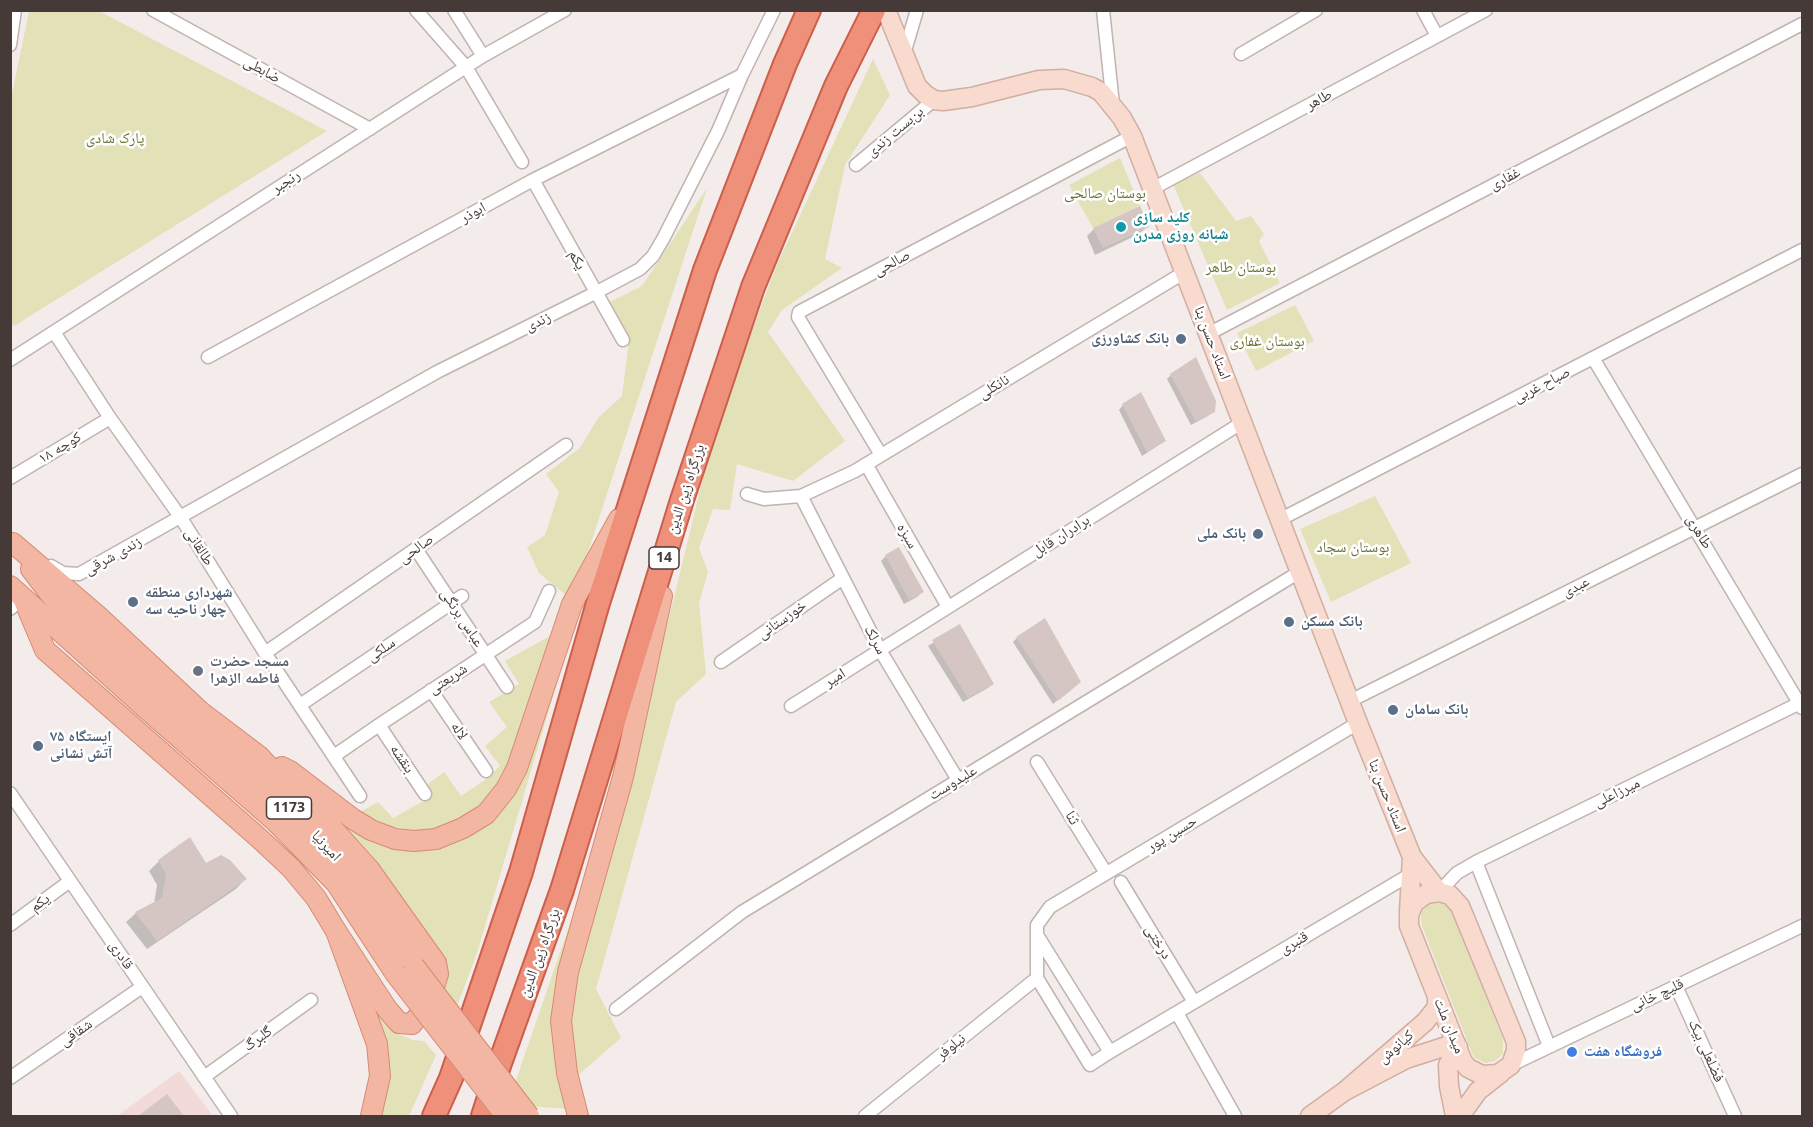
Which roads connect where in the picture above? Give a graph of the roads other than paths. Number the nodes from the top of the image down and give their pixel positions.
1 (15, 10) edge
2 (153, 10) edge
3 (416, 10) edge
4 (454, 10) edge
5 (565, 10) edge
6 (774, 10) edge
7 (808, 10) edge
8 (874, 10) edge
9 (886, 10) edge
10 (917, 10) edge
11 (1103, 10) edge
12 (1316, 10) edge
13 (1423, 10) edge
14 (1486, 10) edge
15 (1803, 24) edge
16 (1437, 36) junction
17 (10, 45) edge
18 (1241, 54) dead end
19 (903, 55) junction
20 (483, 56) junction
21 (466, 67) junction
22 (742, 75) junction
23 (934, 100) junction
24 (1113, 105) junction
25 (370, 129) junction
26 (1132, 136) junction
27 (522, 162) dead end
28 (856, 165) dead end
29 (533, 180) junction
30 (1152, 189) junction
31 (1803, 250) edge
32 (1185, 272) junction
33 (596, 293) junction
34 (54, 332) junction
35 (1208, 334) junction
36 (623, 340) dead end
37 (208, 357) dead end
38 (1593, 358) junction
39 (10, 360) edge
40 (110, 418) junction
41 (1243, 422) junction
42 (566, 445) dead end
43 (881, 455) junction
44 (866, 464) junction
45 (1803, 474) edge
46 (10, 478) edge
47 (636, 487) junction
48 (747, 494) dead end
49 (801, 496) junction
50 (682, 500) junction
51 (181, 518) junction
52 (1281, 519) junction
53 (1696, 527) junction
54 (12, 542) edge
55 (416, 549) junction
56 (1301, 571) junction
57 (843, 578) junction
58 (549, 591) dead end
59 (15, 598) edge
60 (457, 599) junction
61 (948, 607) junction
62 (880, 650) junction
63 (265, 652) junction
64 (486, 654) junction
65 (721, 662) dead end
66 (131, 683) junction
67 (507, 687) dead end
68 (431, 690) junction
69 (1350, 700) junction
70 (1802, 704) edge
71 (300, 705) junction
72 (791, 705) dead end
73 (1358, 723) junction
74 (379, 725) junction
75 (259, 756) junction
76 (334, 756) junction
77 (1037, 762) dead end
78 (486, 771) dead end
79 (958, 780) junction
80 (10, 793) edge
81 (425, 794) dead end
82 (360, 796) dead end
83 (1476, 862) junction
84 (1412, 866) junction
85 (1106, 873) junction
86 (70, 881) junction
87 (1121, 882) dead end
88 (1439, 892) junction
89 (1409, 915) junction
90 (10, 925) edge
91 (1803, 926) edge
92 (336, 931) junction
93 (1036, 934) junction
94 (1037, 978) junction
95 (1677, 986) junction
96 (142, 987) junction
97 (1437, 997) junction
98 (312, 1000) dead end
99 (1194, 1002) junction
100 (616, 1009) dead end
101 (1177, 1013) junction
102 (1457, 1045) junction
103 (1549, 1046) junction
104 (1110, 1052) junction
105 (1508, 1068) junction
106 (204, 1077) junction
107 (10, 1078) edge
108 (1345, 1091) junction
109 (231, 1116) edge
110 (371, 1116) edge
111 (434, 1116) edge
112 (483, 1116) edge
113 (506, 1116) edge
114 (529, 1116) edge
115 (578, 1116) edge
116 (865, 1116) edge
117 (1235, 1116) edge
118 (1310, 1116) edge
119 (1455, 1116) edge
120 (1460, 1116) edge
121 (1735, 1116) edge

1 - 17 street
2 - 25 street, ضابطی
3 - 21 street
4 - 20 street
5 - 20 street, رنجبر
6 - 22 street, زندی
7 - 47 highway
8 - 50 highway, بزرگراه زین الدین / 14
9 - 19 main road
10 - 19 street
11 - 24 street
12 - 18 street
13 - 16 street
14 - 16 street, طاهر
15 - 35 street, غفاری
16 - 30 street, طاهر
19 - 23 main road
20 - 21 street, رنجبر
21 - 25 street, رنجبر
21 - 27 street
22 - 29 street, ابوذر
22 - 33 street, زندی
23 - 24 main road, استاد حسن بنا
23 - 28 street, بن‌بست زندی
24 - 26 main road, استاد حسن بنا
25 - 34 street, رنجبر
26 - 30 main road, استاد حسن بنا
26 - 43 street, صالحی
29 - 33 street, یکم
29 - 37 street, ابوذر
30 - 32 main road, استاد حسن بنا
31 - 38 street, صباح غربی
32 - 35 main road, استاد حسن بنا
32 - 43 street, نانکلی
33 - 36 street, یکم
33 - 51 street, زندی
34 - 39 street, رنجبر
34 - 40 street, طالقانی
35 - 41 main road, استاد حسن بنا
38 - 52 street, صباح غربی
38 - 53 street, طاهری
40 - 46 street, کوچه ۱۸
40 - 51 street, طالقانی
41 - 52 main road, استاد حسن بنا
41 - 61 street, برادران قابل
42 - 55 street, صالحی
43 - 44 street, نانکلی
44 - 49 street, نانکلی
44 - 61 street, سبزه
45 - 53 street, عبدی
47 - 75 main road
47 - 111 highway
48 - 49 street
49 - 57 street, سرلک
50 - 112 highway, بزرگراه زین الدین / 14
50 - 115 main road
51 - 54 street, زندی شرقی
51 - 63 street, طالقانی
52 - 56 main road, استاد حسن بنا
53 - 69 street, عبدی
53 - 70 street, طاهری
54 - 66 main road, امیرنیا / 1173
54 - 75 main road
55 - 60 street, عباس برنگی
55 - 63 street, صالحی
56 - 69 main road, استاد حسن بنا
56 - 79 street, علیدوست
57 - 62 street, سرلک
57 - 65 street, خوزستانی
58 - 64 street, شریعتی
59 - 66 main road, امیرنیا / 1173
59 - 92 main road
60 - 64 street, عباس برنگی
60 - 71 street, سلکی
61 - 62 street, برادران قابل
62 - 72 street, امیر
62 - 79 street, سرلک
63 - 71 street, طالقانی
64 - 67 street, عباس برنگی
64 - 68 street, شریعتی
66 - 113 main road, امیرنیا / 1173, bridge
66 - 114 main road, امیرنیا / 1173, bridge
68 - 74 street, شریعتی
68 - 78 street, لاله
69 - 73 main road, استاد حسن بنا
70 - 83 street, میرزاعلی
71 - 76 street, طالقانی
73 - 84 main road, استاد حسن بنا
73 - 85 street, حسین پور
74 - 76 street, شریعتی
74 - 81 street, بنقشه
75 - 92 main road
76 - 82 street, طالقانی
77 - 85 street, ثنا
79 - 100 street, علیدوست
80 - 86 street, قادری
83 - 88 street, میرزاعلی
83 - 103 street
84 - 88 main road
84 - 89 main road, میدان ملت
84 - 99 street, قنبری
85 - 93 street, حسین پور
86 - 90 street, یکم
86 - 96 street, قادری
87 - 99 street, درختی
88 - 89 main road
88 - 105 main road
89 - 97 main road, میدان ملت
91 - 95 street, قلیچ خانی
92 - 110 main road
93 - 94 street, حسین پور
93 - 104 street
94 - 104 street, قنبری
94 - 116 street, نیلوفر
95 - 103 street, قلیچ خانی
95 - 121 street, فضلعلی بیک
96 - 106 street, قادری
96 - 107 street, شقاقی
97 - 102 main road, میدان ملت
97 - 108 main road, کیانوش
98 - 106 street, گلبرگ
99 - 101 street, قنبری
101 - 104 street, قنبری
101 - 117 street
102 - 105 main road, میدان ملت
102 - 108 main road, کیانوش
102 - 119 main road
103 - 105 street, قلیچ خانی
105 - 120 main road
106 - 109 street, قادری
108 - 118 main road, کیانوش

